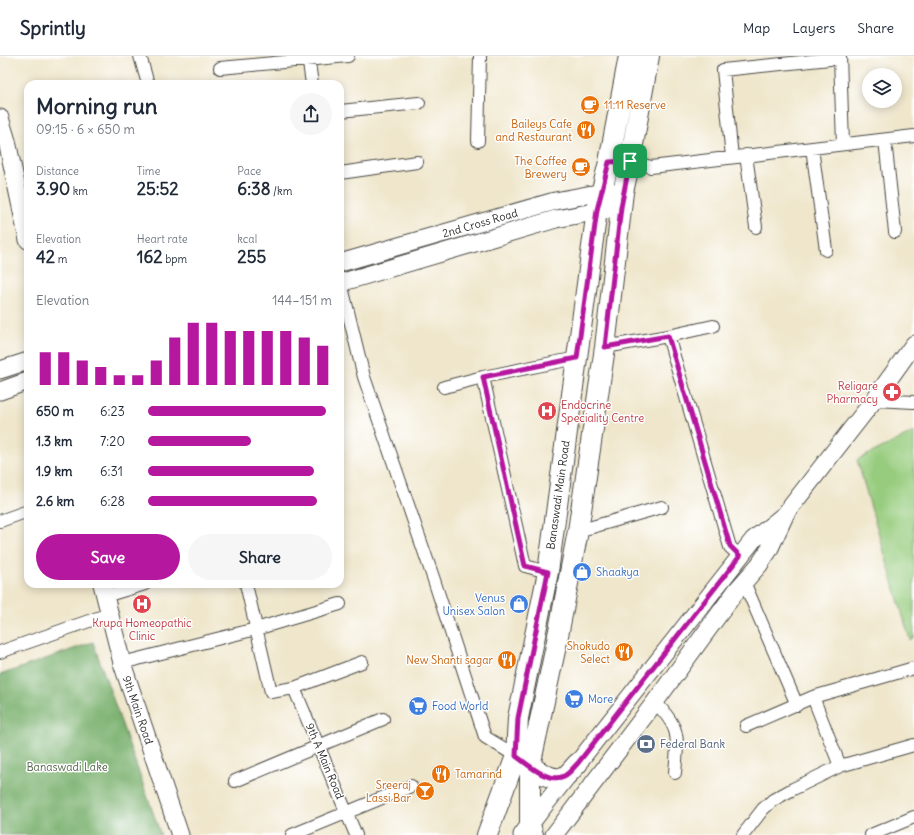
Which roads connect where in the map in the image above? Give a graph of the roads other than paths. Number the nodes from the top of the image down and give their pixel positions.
1 (140, 56) edge
2 (348, 56) edge
3 (480, 56) edge
4 (629, 56) edge
5 (649, 56) edge
6 (840, 57) edge
7 (308, 58) edge
8 (220, 68) dead end
9 (147, 80) edge
10 (311, 80) edge
11 (419, 103) dead end
12 (344, 111) edge
13 (0, 118) edge
14 (914, 136) edge
15 (885, 140) junction
16 (478, 141) dead end
17 (843, 144) junction
18 (812, 148) junction
19 (746, 156) junction
20 (732, 157) junction
21 (630, 161) junction
22 (418, 162) dead end
23 (609, 162) junction
24 (344, 172) edge
25 (622, 199) junction
26 (600, 201) junction
27 (24, 221) edge
28 (756, 227) dead end
29 (895, 232) dead end
30 (826, 250) dead end
31 (344, 262) edge
32 (344, 280) edge
33 (344, 297) edge
34 (713, 326) dead end
35 (668, 336) junction
36 (914, 344) edge
37 (605, 347) junction
38 (577, 358) junction
39 (24, 362) edge
40 (0, 370) edge
41 (483, 377) junction
42 (24, 382) edge
43 (444, 387) dead end
44 (0, 391) edge
45 (874, 400) junction
46 (914, 402) edge
47 (662, 507) dead end
48 (24, 512) edge
49 (786, 513) junction
50 (0, 521) edge
51 (578, 531) junction
52 (740, 556) junction
53 (548, 572) junction
54 (744, 582) junction
55 (117, 588) edge
56 (247, 588) edge
57 (103, 590) edge
58 (340, 604) dead end
59 (109, 614) junction
60 (256, 629) junction
61 (0, 652) edge
62 (362, 662) dead end
63 (122, 663) junction
64 (914, 668) edge
65 (294, 688) junction
66 (813, 697) junction
67 (655, 702) junction
68 (797, 705) junction
69 (383, 719) dead end
70 (746, 726) dead end
71 (914, 745) edge
72 (319, 746) junction
73 (523, 761) junction
74 (578, 763) junction
75 (840, 766) junction
76 (675, 773) dead end
77 (235, 781) dead end
78 (411, 786) dead end
79 (347, 812) junction
80 (914, 817) edge
81 (528, 832) edge
82 (180, 835) edge
83 (292, 835) edge
84 (356, 835) edge
85 (487, 835) edge
86 (554, 835) edge
87 (743, 835) edge
88 (871, 835) edge

1 - 9 street
2 - 7 street
3 - 16 street
4 - 23 main road, Banaswadi Main Road
5 - 21 main road, Banaswadi Main Road
6 - 17 street
6 - 20 street
7 - 8 street
7 - 10 street
11 - 12 street
13 - 27 main road
14 - 15 street
15 - 17 street
15 - 29 street
17 - 18 street
18 - 19 street
18 - 30 street
19 - 20 street
19 - 28 street
20 - 21 street
21 - 23 street
21 - 25 main road, Banaswadi Main Road
22 - 24 street
23 - 26 main road, Banaswadi Main Road
25 - 26 main road, 2nd Cross Road
25 - 37 main road, Banaswadi Main Road
26 - 31 main road, 2nd Cross Road
26 - 32 main road, 2nd Cross Road
26 - 38 main road, Banaswadi Main Road
33 - 73 street
34 - 35 street
35 - 37 street
35 - 52 street
36 - 45 main road, Banaswadi Main Road
37 - 51 main road, Banaswadi Main Road
38 - 41 street
38 - 53 main road, Banaswadi Main Road
39 - 40 main road
41 - 43 street
41 - 53 street
42 - 44 main road
45 - 46 street
45 - 49 main road, Banaswadi Main Road
47 - 51 street
48 - 50 street
49 - 52 main road, Banaswadi Main Road
49 - 54 main road, Banaswadi Main Road
51 - 73 main road, Banaswadi Main Road
52 - 74 main road, Banaswadi Main Road
53 - 73 main road, Banaswadi Main Road
54 - 67 main road, Banaswadi Main Road
54 - 68 street
55 - 57 street
56 - 60 street
57 - 59 main road, 9th Main Road
58 - 60 street
59 - 61 street
59 - 63 main road, 9th Main Road
60 - 63 street
60 - 65 street
62 - 65 street
63 - 82 main road, 9th Main Road
64 - 66 street
65 - 72 street, 9th A Main Road
66 - 68 street
66 - 75 street
67 - 76 street
67 - 86 main road, Banaswadi Main Road
68 - 70 street
69 - 72 street
71 - 75 street
72 - 77 street
72 - 79 street, 9th A Main Road
73 - 74 main road
73 - 81 main road, Banaswadi Main Road
73 - 85 main road, Banaswadi Main Road
74 - 81 main road, Banaswadi Main Road
75 - 87 street
78 - 79 street
79 - 83 street
79 - 84 street, 9th A Main Road
80 - 88 street

